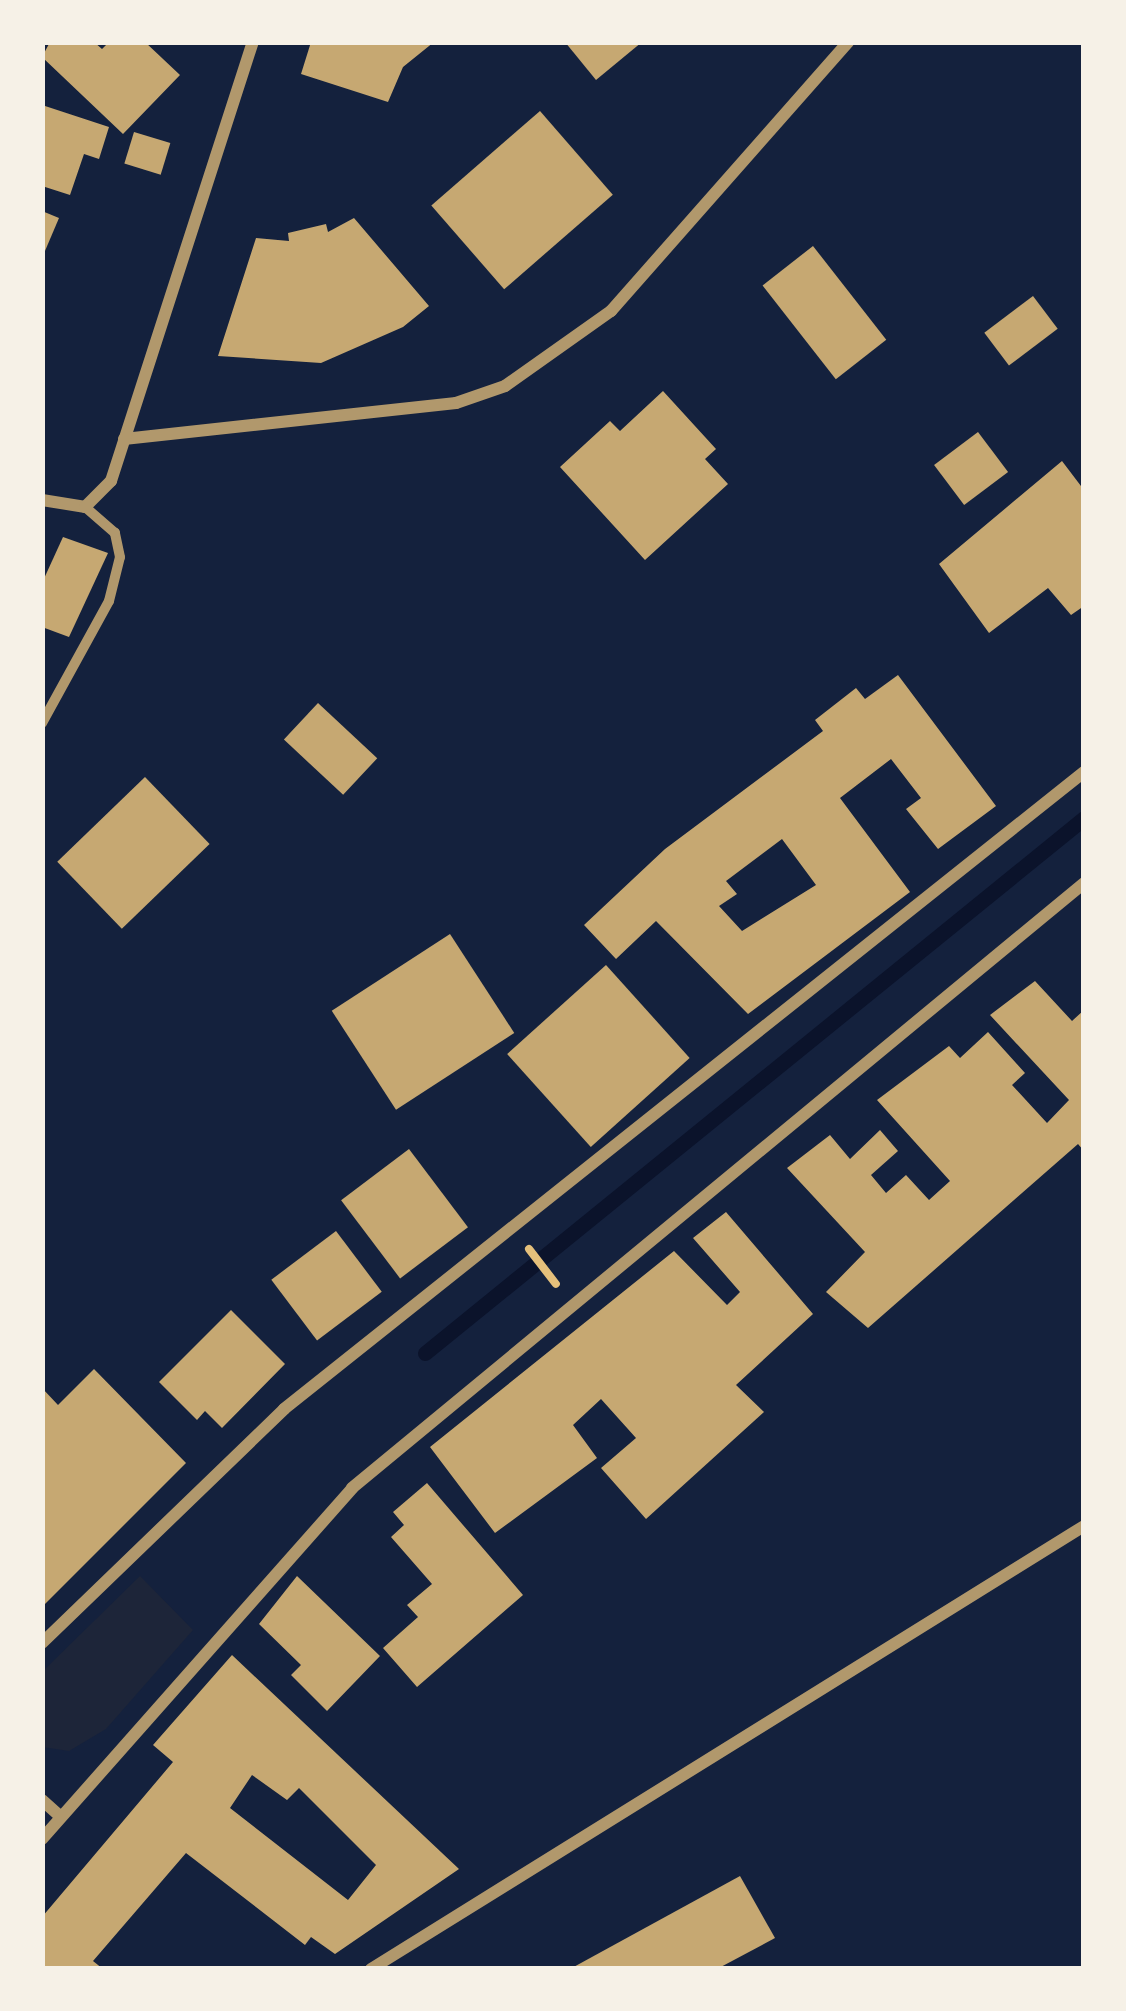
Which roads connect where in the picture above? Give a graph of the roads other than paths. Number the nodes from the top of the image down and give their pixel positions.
1 (253, 42) edge
2 (848, 42) edge
3 (124, 439) junction
4 (42, 500) edge
5 (85, 507) junction
6 (42, 723) edge
7 (1084, 772) edge
8 (1084, 883) edge
9 (1084, 1526) edge
10 (42, 1643) edge
11 (42, 1800) edge
12 (60, 1816) junction
13 (42, 1839) edge
14 (371, 1969) edge

1 - 3 street
2 - 3 street
3 - 5 street
4 - 5 street
5 - 6 street
7 - 10 street
8 - 12 street
9 - 14 street
11 - 12 street
12 - 13 street

